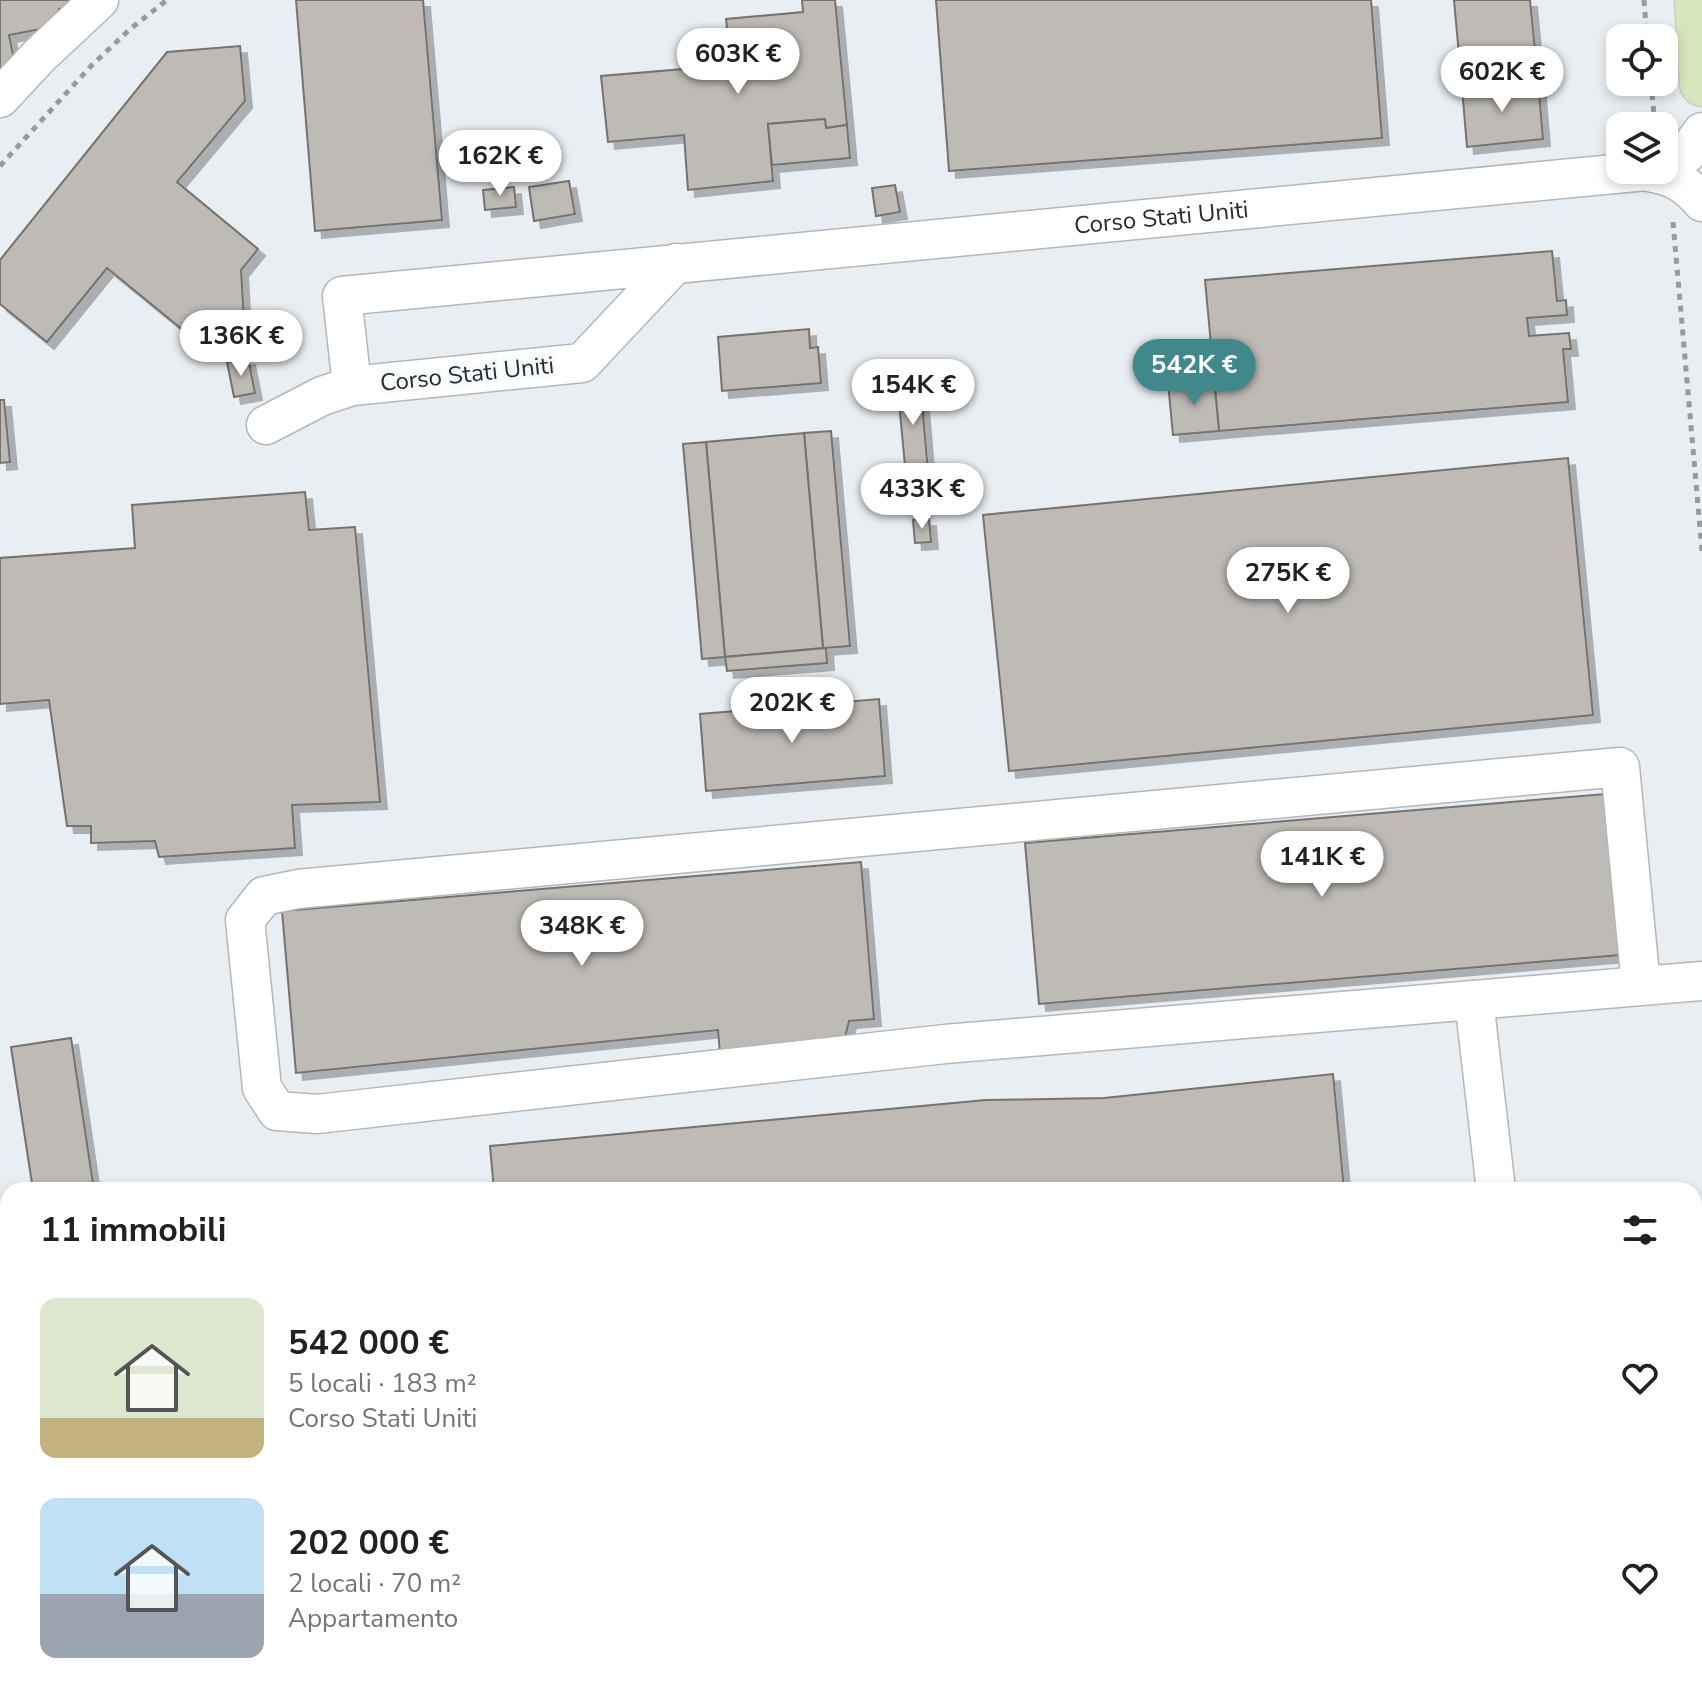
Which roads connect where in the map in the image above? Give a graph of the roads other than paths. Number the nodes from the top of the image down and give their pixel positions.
1 (99, 0) edge
2 (1682, 0) edge
3 (1697, 0) edge
4 (1702, 81) edge
5 (0, 98) edge
6 (1702, 132) edge
7 (1678, 158) edge
8 (1606, 174) edge
9 (1678, 180) edge
10 (1702, 202) edge
11 (676, 263) junction
12 (352, 386) junction
13 (266, 425) dead end
14 (1702, 981) edge
15 (1641, 986) junction
16 (1474, 1000) junction
17 (1495, 1182) edge

1 - 5 street
2 - 4 street
3 - 4 main road
6 - 7 street
8 - 11 street, Corso Stati Uniti
9 - 10 street, Corso Stati Uniti
11 - 12 street, Corso Stati Uniti
11 - 12 street, Corso Stati Uniti
12 - 13 street
14 - 15 street
15 - 16 street
15 - 16 street
16 - 17 street

